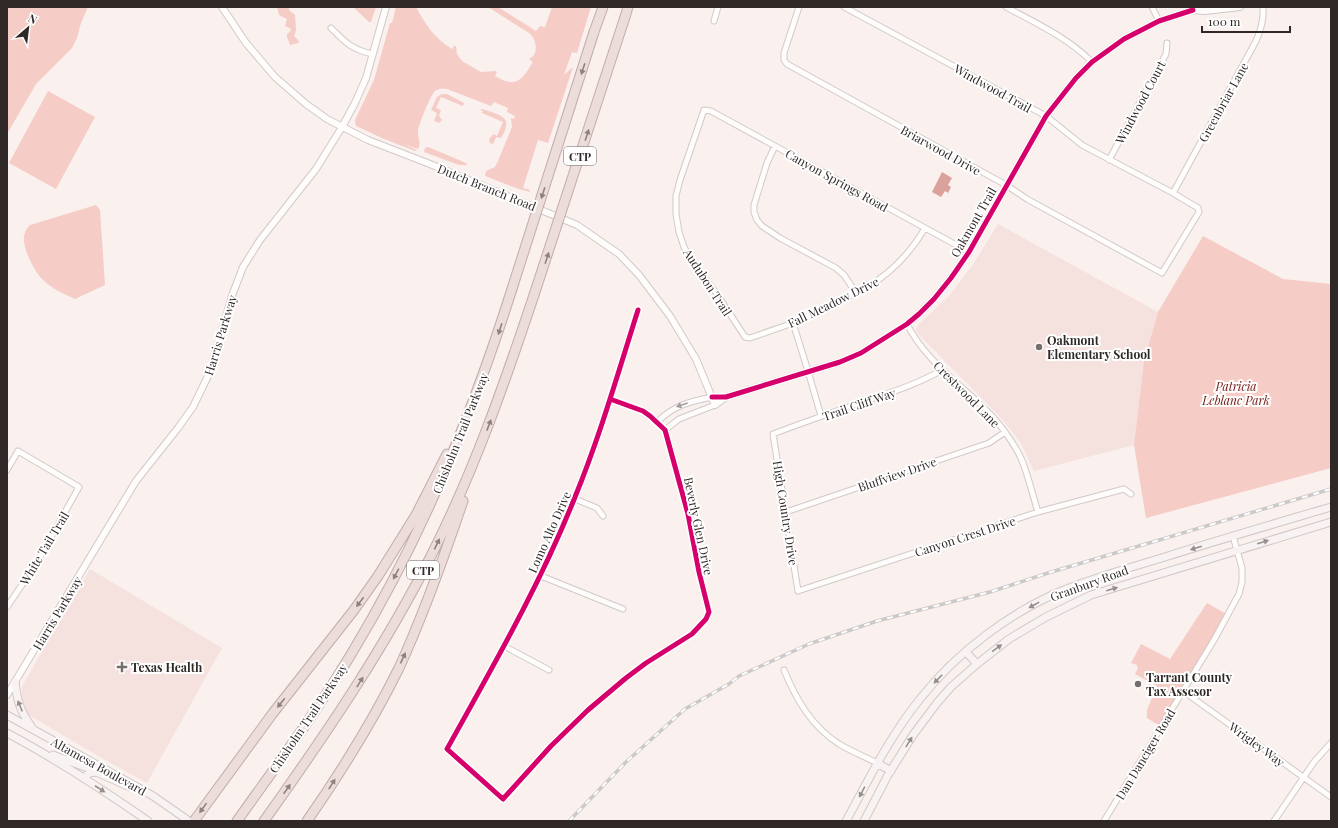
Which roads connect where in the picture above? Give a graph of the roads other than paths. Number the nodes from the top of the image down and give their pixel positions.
1 (222, 7) edge
2 (386, 7) edge
3 (603, 7) edge
4 (628, 7) edge
5 (718, 7) edge
6 (799, 7) edge
7 (844, 7) edge
8 (1006, 7) edge
9 (1152, 7) edge
10 (1240, 7) edge
11 (1263, 7) edge
12 (1195, 8) edge
13 (714, 21) dead end
14 (1159, 21) junction
15 (331, 28) dead end
16 (1167, 43) dead end
17 (372, 54) junction
18 (1092, 62) junction
19 (704, 110) joint
20 (1046, 116) junction
21 (342, 127) junction
22 (775, 146) junction
23 (1109, 160) junction
24 (1006, 185) junction
25 (1173, 193) junction
26 (1199, 212) joint
27 (926, 228) junction
28 (969, 252) junction
29 (856, 293) junction
30 (638, 310) dead end
31 (793, 323) junction
32 (907, 324) junction
33 (745, 337) joint
34 (942, 370) junction
35 (808, 371) junction
36 (481, 385) junction
37 (726, 396) junction
38 (712, 397) junction
39 (610, 399) junction
40 (715, 405) junction
41 (821, 416) junction
42 (658, 422) junction
43 (665, 430) junction
44 (1005, 432) junction
45 (773, 434) joint
46 (482, 444) junction
47 (7, 470) edge
48 (1131, 494) dead end
49 (575, 499) junction
50 (1331, 507) edge
51 (786, 512) junction
52 (1038, 512) junction
53 (603, 516) dead end
54 (1331, 522) edge
55 (1234, 536) junction
56 (1238, 550) junction
57 (541, 576) junction
58 (1086, 582) junction
59 (798, 591) joint
60 (1092, 595) junction
61 (7, 607) edge
62 (623, 609) dead end
63 (504, 646) junction
64 (966, 652) junction
65 (977, 664) junction
66 (549, 670) dead end
67 (784, 670) dead end
68 (15, 682) junction
69 (1183, 691) junction
70 (7, 695) edge
71 (7, 715) edge
72 (32, 728) junction
73 (7, 733) edge
74 (1331, 743) edge
75 (448, 749) joint
76 (47, 755) junction
77 (877, 763) junction
78 (94, 764) junction
79 (891, 771) junction
80 (1303, 777) junction
81 (84, 778) junction
82 (153, 796) junction
83 (1331, 797) edge
84 (148, 821) edge
85 (189, 821) edge
86 (194, 821) edge
87 (237, 821) edge
88 (264, 821) edge
89 (307, 821) edge
90 (846, 821) edge
91 (864, 821) edge
92 (1104, 821) edge
93 (1274, 821) edge

1 - 21 street, Dutch Branch Road
2 - 17 street, Harris Parkway
3 -> 36 highway, Chisholm Trail Parkway / CTP, bridge
46 -> 4 highway, Chisholm Trail Parkway / CTP, bridge
5 - 13 street
6 - 24 street, Briarwood Drive
7 - 20 street, Windwood Trail
8 - 18 street
9 - 14 street
10 - 12 street, Oakmont Trail
11 - 25 street, Greenbriar Lane
12 - 14 street, Oakmont Trail
14 - 18 street, Oakmont Trail
15 - 17 street
16 - 23 street, Windwood Court
17 - 21 street, Harris Parkway
18 - 20 street, Oakmont Trail
19 - 22 street, Canyon Springs Road
19 - 33 street, Audubon Trail
20 - 23 street, Windwood Trail
20 - 24 street, Oakmont Trail
21 - 38 street, Dutch Branch Road
21 - 68 street, Harris Parkway
22 - 27 street, Canyon Springs Road
22 - 29 street
23 - 25 street, Windwood Trail
24 - 26 street, Briarwood Drive
24 - 28 street, Oakmont Trail
25 - 26 street, Windwood Trail
27 - 28 street, Canyon Springs Road
27 - 29 street, Fall Meadow Drive
28 - 32 street, Oakmont Trail
29 - 31 street, Fall Meadow Drive
30 - 39 street, Lomo Alto Drive
31 - 33 street, Fall Meadow Drive
31 - 35 street
32 - 34 street, Crestwood Lane
32 - 35 street, Oakmont Trail
34 - 41 street, Trail Cliff Way
34 - 44 street, Crestwood Lane
35 - 37 street, Oakmont Trail
35 - 41 street
36 -> 86 highway
36 -> 87 highway, Chisholm Trail Parkway / CTP
37 - 38 street, Oakmont Trail
37 - 40 street, Oakmont Trail
38 - 40 street, Dutch Branch Road
38 -> 42 street, Oakmont Trail
39 - 42 street, Beverly Glen Drive
39 - 49 street, Lomo Alto Drive
40 - 43 street, Oakmont Trail
41 - 45 street, Trail Cliff Way
42 - 43 street, Beverly Glen Drive
43 - 75 street, Beverly Glen Drive
44 - 51 street, Bluffview Drive
44 - 52 street, Crestwood Lane
45 - 51 street, High Country Drive
88 -> 46 highway, Chisholm Trail Parkway / CTP
89 -> 46 highway
47 - 61 street, White Tail Trail
48 - 52 street, Canyon Crest Drive
49 - 53 street
49 - 57 street, Lomo Alto Drive
50 - 55 main road, Granbury Road
51 - 59 street, High Country Drive
52 - 59 street, Canyon Crest Drive
56 -> 54 main road, Granbury Road
55 - 56 street, Dan Danciger Road
55 -> 58 main road, Granbury Road
60 -> 56 main road, Granbury Road
56 - 69 street, Dan Danciger Road
57 - 62 street
57 - 63 street, Lomo Alto Drive
58 - 60 main road
58 -> 64 main road, Granbury Road
65 -> 60 main road, Granbury Road
63 - 66 street
63 - 75 street, Lomo Alto Drive
64 - 65 main road
64 -> 77 main road, Granbury Road
79 -> 65 main road, Granbury Road
67 - 77 street
68 - 70 street, Harris Parkway
72 -> 68 main road
69 - 80 street, Wrigley Way
69 - 92 street, Dan Danciger Road
71 - 72 main road, Altamesa Boulevard
72 - 78 main road, Altamesa Boulevard
73 - 76 main road, Altamesa Boulevard
74 - 80 street
76 - 78 main road
76 - 81 main road, Altamesa Boulevard
77 - 79 main road
77 -> 90 main road, Granbury Road
78 - 82 main road, Altamesa Boulevard
79 - 91 main road, Granbury Road
80 - 83 street, Wrigley Way
80 - 93 street
81 - 82 main road
81 -> 84 main road, Altamesa Boulevard
82 - 85 main road, Altamesa Boulevard

